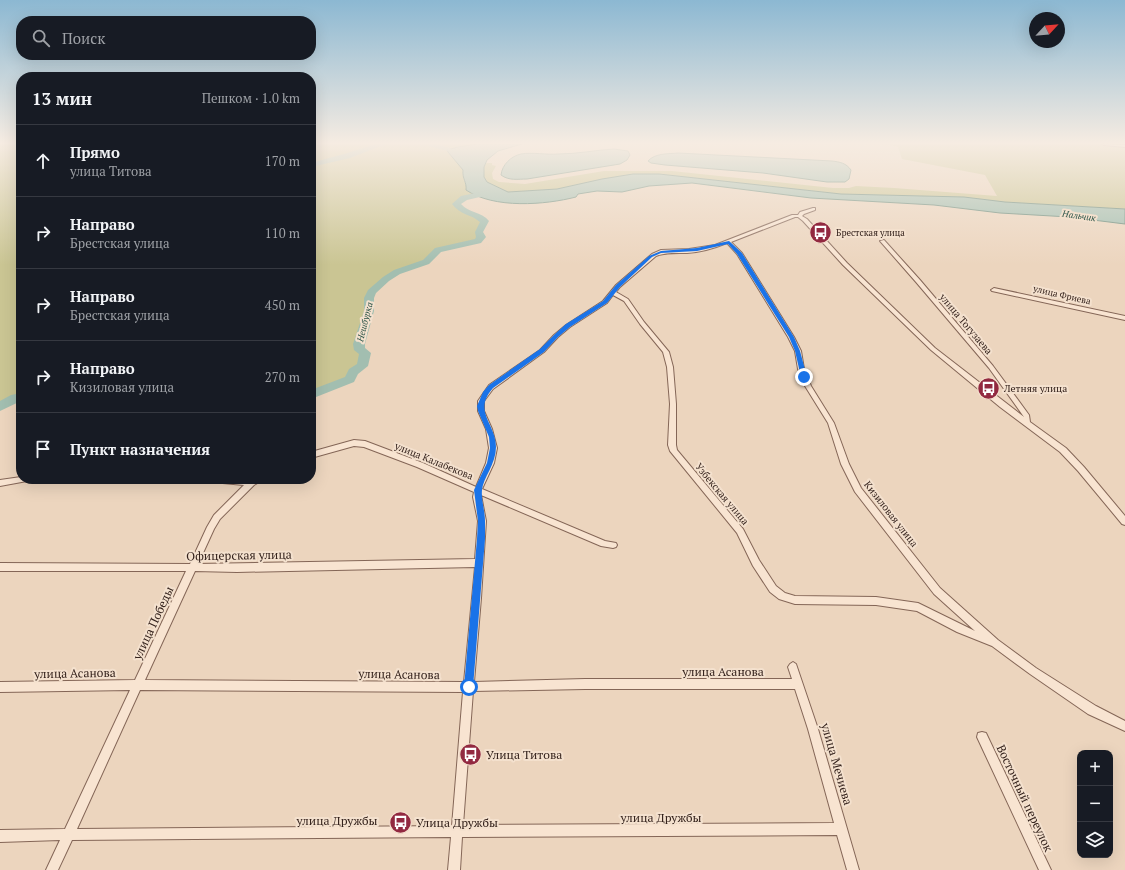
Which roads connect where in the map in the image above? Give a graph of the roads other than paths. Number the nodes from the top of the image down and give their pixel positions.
1 (813, 209) dead end
2 (799, 216) junction
3 (882, 241) dead end
4 (729, 242) junction
5 (994, 290) dead end
6 (613, 293) junction
7 (1125, 318) edge
8 (1027, 423) junction
9 (316, 454) edge
10 (16, 480) edge
11 (0, 483) edge
12 (251, 484) edge
13 (478, 490) junction
14 (1125, 522) edge
15 (613, 545) dead end
16 (478, 563) junction
17 (0, 566) edge
18 (192, 569) junction
19 (995, 643) junction
20 (793, 667) dead end
21 (799, 684) junction
22 (139, 685) junction
23 (0, 687) edge
24 (469, 687) junction
25 (1125, 726) edge
26 (982, 737) dead end
27 (842, 829) junction
28 (456, 832) junction
29 (69, 834) junction
30 (0, 836) edge
31 (52, 870) edge
32 (454, 870) edge
33 (853, 870) edge
34 (1045, 870) edge

1 - 2 street
2 - 4 street
2 - 8 street
3 - 8 street, улица Тогузаева
4 - 6 street
4 - 19 street, Кизиловая улица
5 - 7 street, улица Фриева
6 - 13 street
6 - 19 street, Узбекская улица
8 - 14 street
9 - 13 street, улица Калабекова
10 - 11 street
12 - 18 street, улица Победы
13 - 15 street, улица Калабекова
13 - 16 street
16 - 18 street, Офицерская улица
16 - 24 street
17 - 18 street, Офицерская улица
18 - 22 street, улица Победы
19 - 25 street, Кизиловая улица
20 - 21 street, улица Мечиева
21 - 24 street, улица Асанова
21 - 27 street, улица Мечиева
22 - 23 street, улица Асанова
22 - 24 street, улица Асанова
22 - 29 street, улица Победы
24 - 28 street
26 - 34 street, Восточный переулок
27 - 28 street, улица Дружбы
27 - 33 street, улица Мечиева
28 - 29 street, улица Дружбы
28 - 32 street
29 - 30 street, улица Дружбы
29 - 31 street, улица Победы

